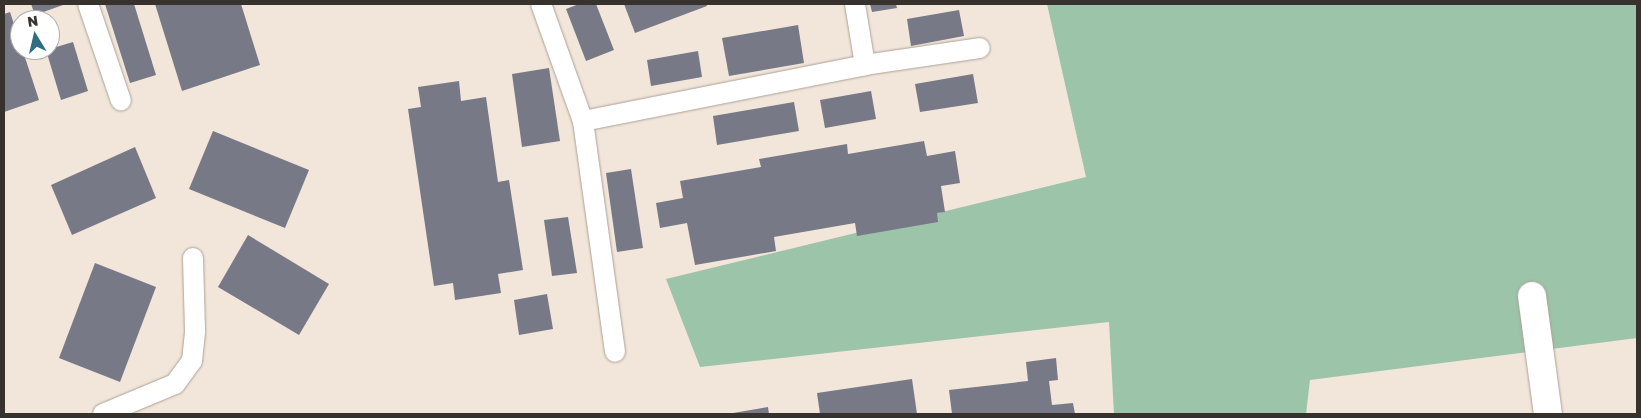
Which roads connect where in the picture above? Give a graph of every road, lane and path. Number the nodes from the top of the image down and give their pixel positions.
1 (88, 4) edge
2 (541, 4) edge
3 (855, 4) edge
4 (980, 48) dead end
5 (865, 65) junction
6 (120, 101) dead end
7 (584, 121) junction
8 (193, 258) dead end
9 (1532, 296) dead end
10 (615, 352) dead end
11 (104, 414) edge
12 (1548, 414) edge

1 - 6 lane
2 - 7 lane
3 - 5 lane
4 - 5 lane
5 - 7 lane
7 - 10 lane
8 - 11 lane
9 - 12 street

